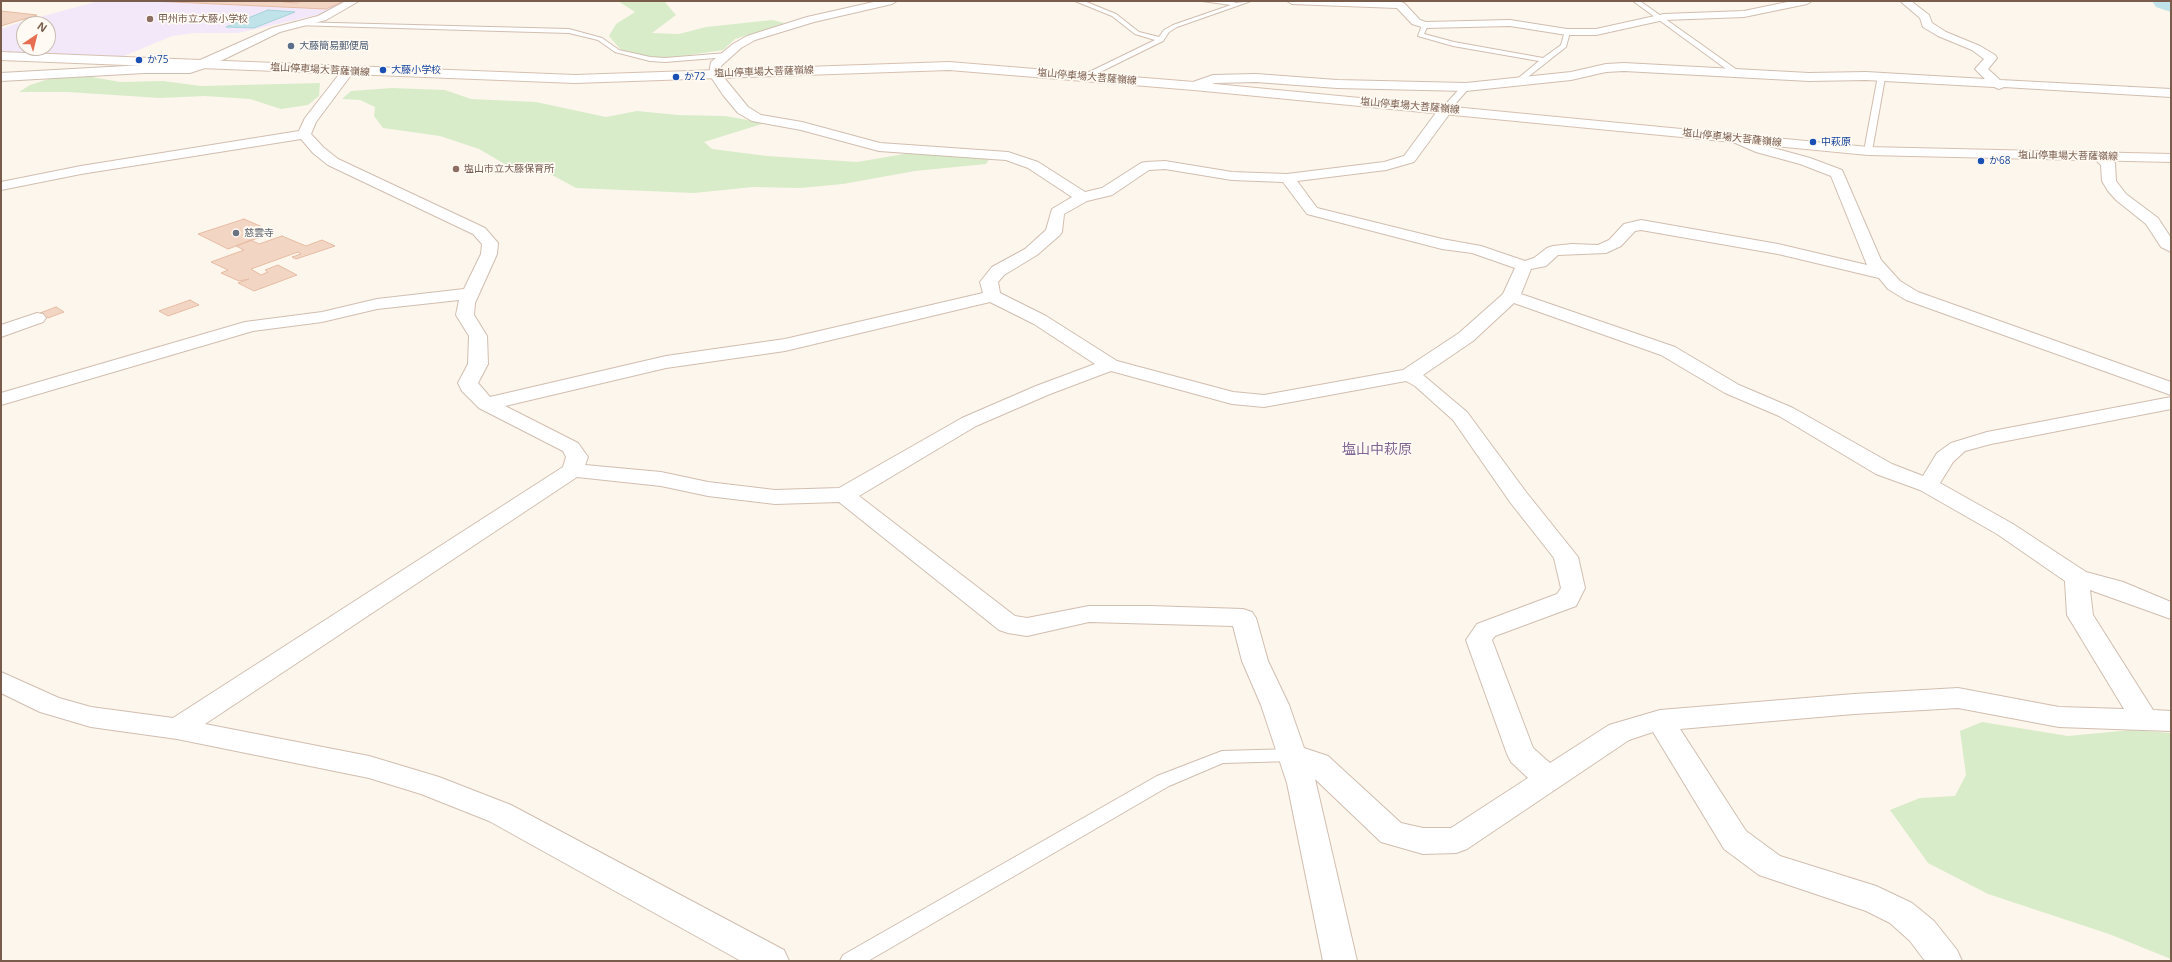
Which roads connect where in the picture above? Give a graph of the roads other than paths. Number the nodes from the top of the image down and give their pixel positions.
1 (354, 1) edge
2 (892, 1) edge
3 (1078, 1) edge
4 (1205, 1) edge
5 (1248, 1) edge
6 (1292, 1) edge
7 (1636, 1) edge
8 (1807, 1) edge
9 (1905, 1) edge
10 (1239, 3) junction
11 (1374, 3) edge
12 (1660, 18) junction
13 (296, 24) junction
14 (1425, 25) junction
15 (1567, 32) junction
16 (1161, 40) junction
17 (727, 55) junction
18 (1, 56) edge
19 (1544, 60) junction
20 (204, 64) junction
21 (348, 71) junction
22 (1736, 72) junction
23 (52, 74) junction
24 (715, 74) junction
25 (1086, 76) junction
26 (1, 77) edge
27 (1881, 78) junction
28 (1519, 82) junction
29 (1999, 85) junction
30 (1194, 86) junction
31 (1466, 87) junction
32 (1, 89) edge
33 (2171, 93) edge
34 (1446, 109) junction
35 (304, 134) junction
36 (1738, 139) junction
37 (1868, 151) junction
38 (2099, 157) junction
39 (2171, 158) edge
40 (1287, 178) junction
41 (1, 186) edge
42 (1082, 197) junction
43 (2171, 247) edge
44 (1524, 266) junction
45 (1882, 274) junction
46 (470, 294) junction
47 (992, 296) junction
48 (1511, 296) junction
49 (37, 318) dead end
50 (1, 331) edge
51 (1110, 365) junction
52 (1409, 375) junction
53 (2171, 389) edge
54 (1, 399) edge
55 (486, 404) junction
56 (2171, 404) edge
57 (573, 470) junction
58 (1928, 485) junction
59 (844, 495) junction
60 (2077, 578) junction
61 (2171, 611) edge
62 (1, 682) edge
63 (1660, 720) junction
64 (2158, 720) edge
65 (177, 729) junction
66 (1292, 755) junction
67 (1548, 779) junction
68 (772, 961) edge
69 (850, 961) edge
70 (1340, 961) edge
71 (1945, 961) edge

1 - 13 street
2 - 17 street
3 - 16 lane
4 - 10 lane
5 - 10 lane
6 - 11 street
7 - 12 lane
8 - 12 street
9 - 29 street
10 - 16 lane
11 - 14 street
12 - 15 street
12 - 22 lane
13 - 17 lane
13 - 20 street
14 - 15 street
14 - 19 lane
15 - 19 lane
16 - 25 lane
17 - 24 street
18 - 20 street, 塩山停車場大菩薩嶺線
19 - 28 lane
20 - 21 street, 塩山停車場大菩薩嶺線
20 - 23 street
21 - 24 street, 塩山停車場大菩薩嶺線
21 - 35 street
22 - 27 street
22 - 28 street
23 - 26 street
23 - 32 street
24 - 25 street, 塩山停車場大菩薩嶺線
24 - 42 street
25 - 30 street, 塩山停車場大菩薩嶺線
27 - 29 street
27 - 37 lane
28 - 31 street
29 - 33 street
30 - 31 street
30 - 34 street, 塩山停車場大菩薩嶺線
31 - 34 lane
34 - 36 street, 塩山停車場大菩薩嶺線
34 - 40 street
35 - 41 street
35 - 46 street
36 - 37 street, 塩山停車場大菩薩嶺線
36 - 45 street
37 - 38 street, 塩山停車場大菩薩嶺線
38 - 39 street, 塩山停車場大菩薩嶺線
38 - 43 street
40 - 42 street
40 - 44 street
42 - 47 street
44 - 45 street
44 - 48 street
45 - 53 street
46 - 54 street
46 - 55 street
47 - 51 street
47 - 55 street
48 - 52 street
48 - 58 street
49 - 50 street
51 - 52 street
51 - 59 street
52 - 67 street
55 - 57 street
56 - 58 street
57 - 59 street
57 - 65 street
58 - 60 street
59 - 66 street
60 - 61 street
60 - 64 street
62 - 65 street
63 - 64 street
63 - 67 street
63 - 71 street
65 - 68 street
66 - 67 street
66 - 69 lane
66 - 70 street

